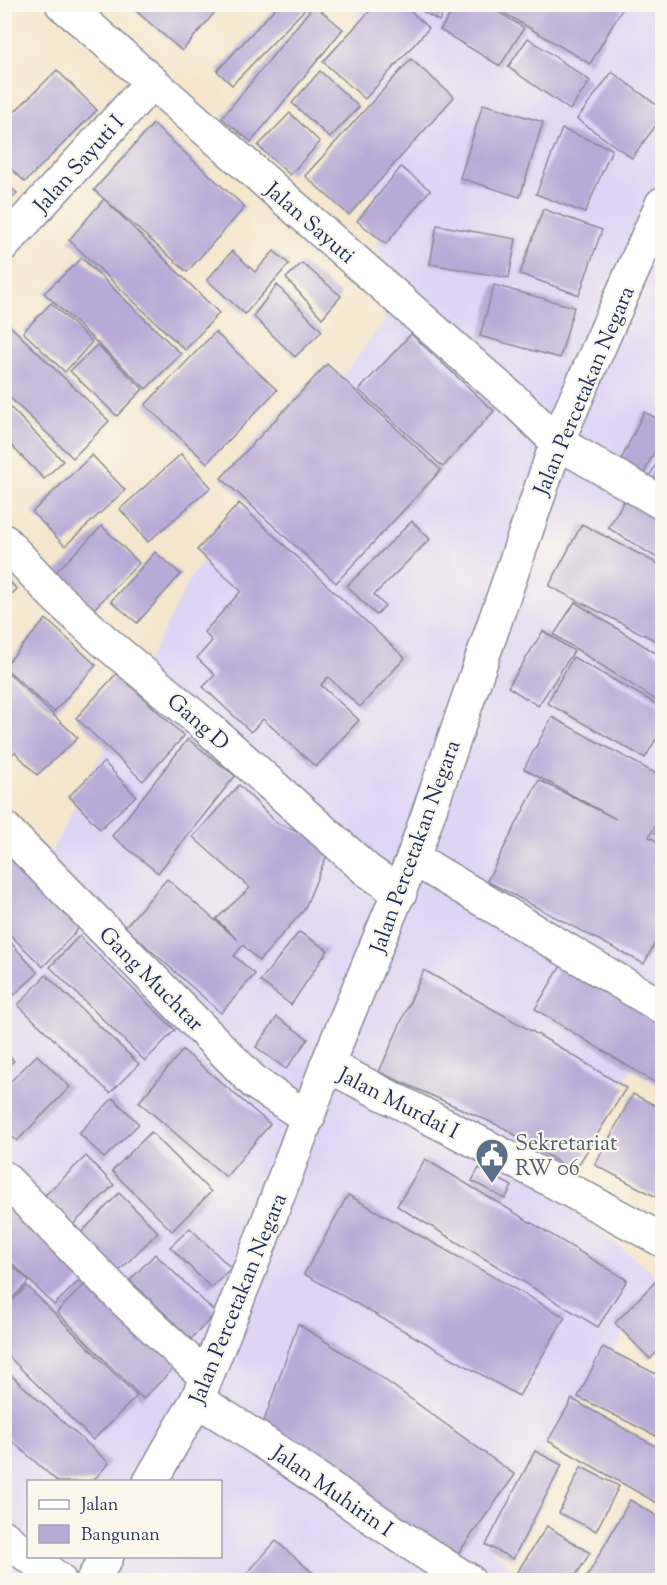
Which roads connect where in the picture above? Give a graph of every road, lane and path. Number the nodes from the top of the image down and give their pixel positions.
1 (82, 11) edge
2 (152, 82) junction
3 (663, 204) edge
4 (4, 244) edge
5 (557, 442) junction
6 (663, 503) edge
7 (4, 541) edge
8 (4, 828) edge
9 (413, 858) junction
10 (400, 893) junction
11 (663, 1007) edge
12 (327, 1065) junction
13 (308, 1118) junction
14 (4, 1178) edge
15 (663, 1240) edge
16 (202, 1389) junction
17 (151, 1480) edge
18 (4, 1536) edge
19 (27, 1554) edge
20 (31, 1558) edge
21 (106, 1558) edge
22 (58, 1581) edge
23 (93, 1581) edge
24 (468, 1581) edge

1 - 2 street, Jalan Sayuti
2 - 4 street, Jalan Sayuti I
2 - 5 street, Jalan Sayuti
3 - 5 street, Jalan Percetakan Negara
5 - 6 street, Jalan Sayuti
5 - 9 street, Jalan Percetakan Negara
7 - 10 street, Gang D
8 - 13 street, Gang Muchtar
9 - 10 street, Jalan Percetakan Negara
9 - 11 street
10 - 12 street, Jalan Percetakan Negara
12 - 13 street, Jalan Percetakan Negara
12 - 15 street, Jalan Murdai I
13 - 16 street, Jalan Percetakan Negara
14 - 16 street, Jalan Muhirin I
16 - 17 street, Jalan Percetakan Negara
16 - 24 street, Jalan Muhirin I
18 - 19 street
20 - 22 street
21 - 23 street

